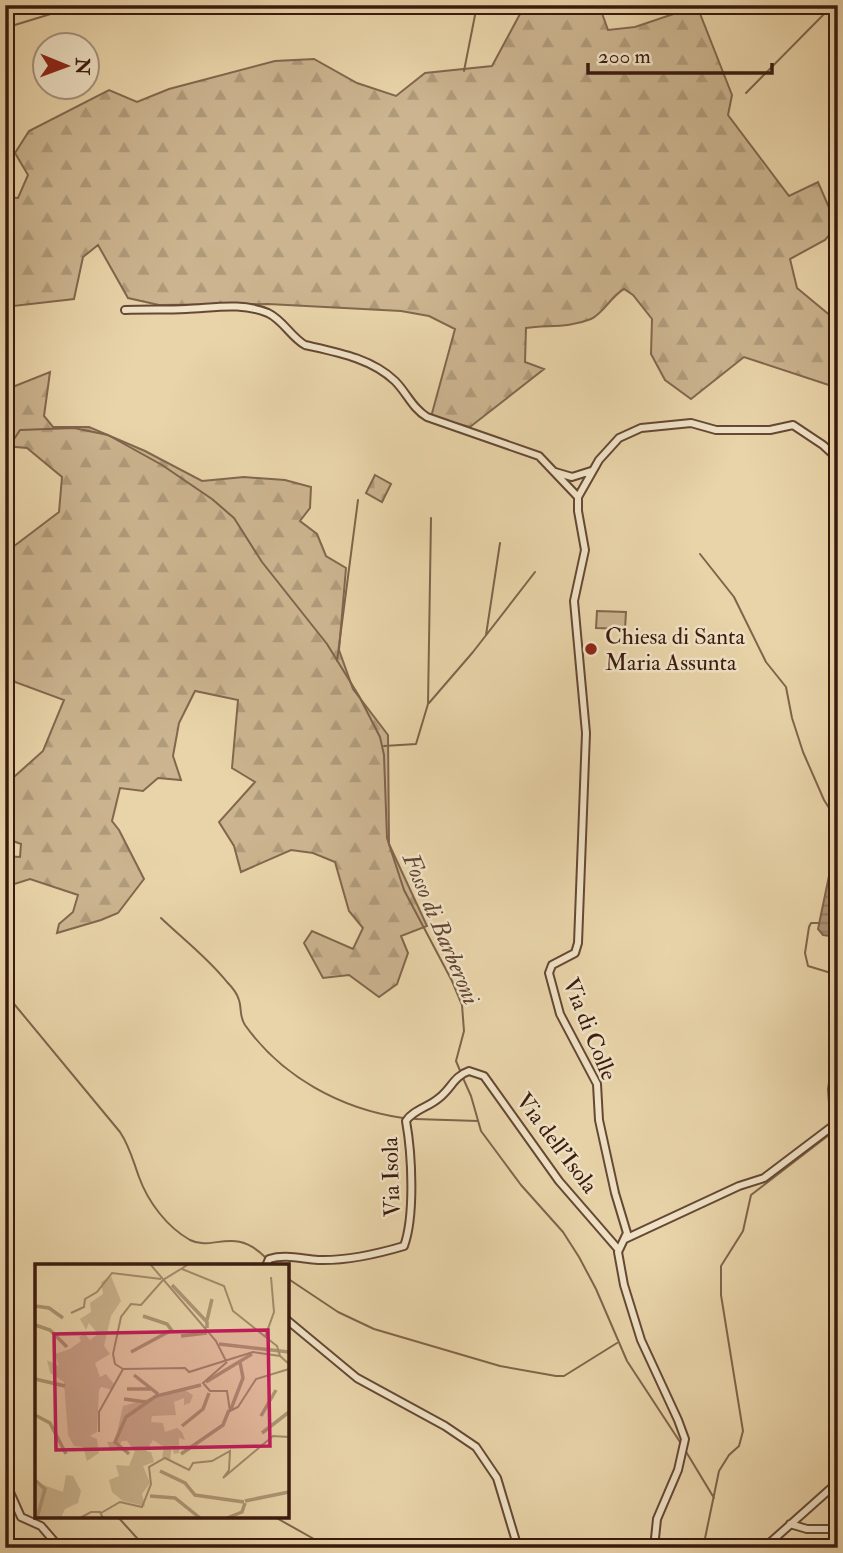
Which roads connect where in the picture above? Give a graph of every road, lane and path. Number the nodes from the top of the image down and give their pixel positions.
1 (125, 310) dead end
2 (838, 459) edge
3 (593, 471) junction
4 (553, 472) junction
5 (578, 497) junction
6 (462, 1073) joint
7 (838, 1122) edge
8 (625, 1240) junction
9 (618, 1249) junction
10 (267, 1264) edge
11 (289, 1322) edge
12 (5, 1481) edge
13 (838, 1482) edge
14 (790, 1524) junction
15 (838, 1530) edge
16 (60, 1548) edge
17 (518, 1548) edge
18 (654, 1548) edge
19 (764, 1548) edge

1 - 4 street
2 - 3 street
3 - 4 street
3 - 5 street
4 - 5 street
5 - 8 street, Via di Colle
6 - 9 street, Via dell'Isola
6 - 10 street, Via Isola
7 - 8 street
8 - 9 street
9 - 18 street
11 - 17 street
12 - 16 street
13 - 14 street
14 - 15 street
14 - 19 street

